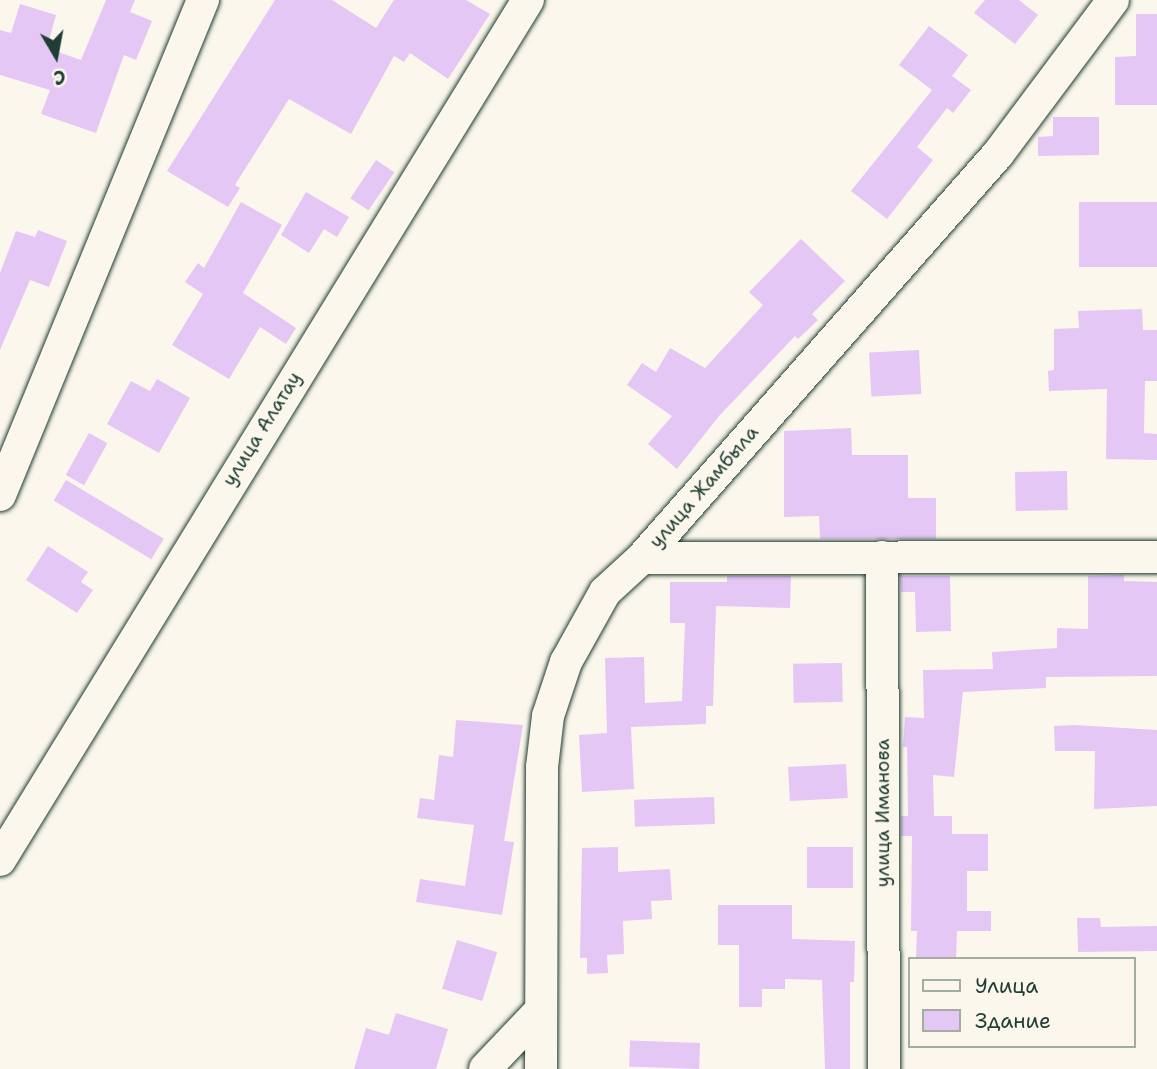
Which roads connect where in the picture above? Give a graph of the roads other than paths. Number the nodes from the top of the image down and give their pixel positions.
1 (203, 0) edge
2 (528, 0) edge
3 (1113, 0) edge
4 (0, 495) edge
5 (1157, 557) edge
6 (642, 558) junction
7 (882, 558) junction
8 (0, 860) edge
9 (541, 1010) junction
10 (485, 1069) edge
11 (541, 1069) edge
12 (884, 1069) edge

1 - 4 street
2 - 8 street, улица Алатау
3 - 6 street, улица Жамбыла
5 - 7 street
6 - 7 street
6 - 9 street, улица Жамбыла
7 - 12 street, улица Иманова
9 - 10 street
9 - 11 street, улица Жамбыла

